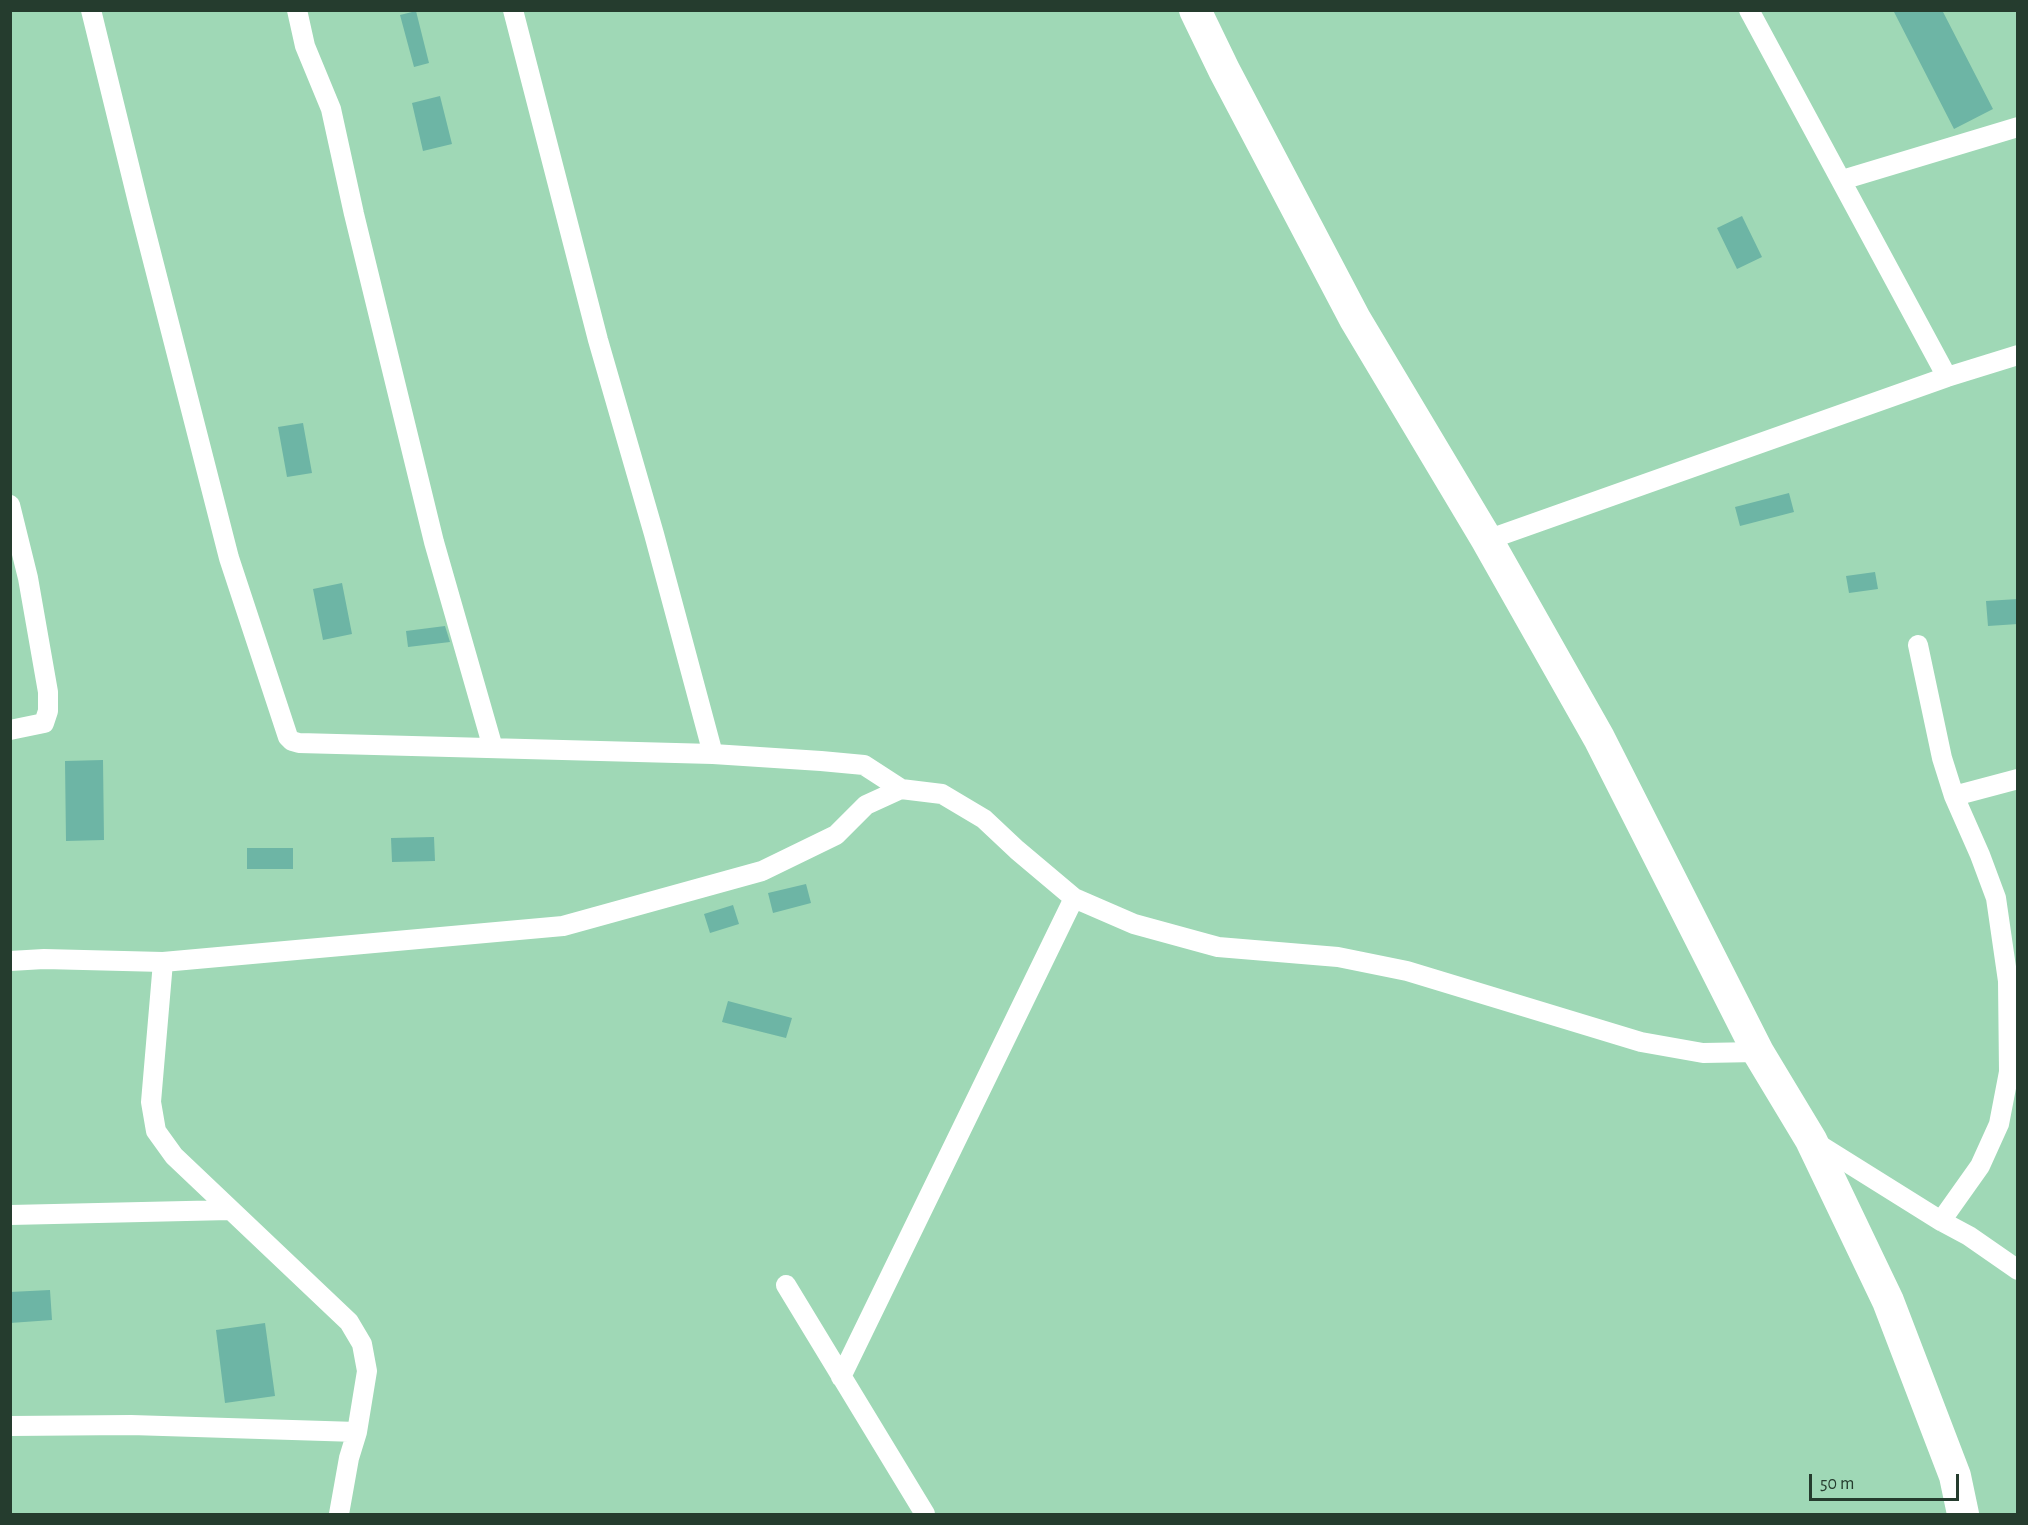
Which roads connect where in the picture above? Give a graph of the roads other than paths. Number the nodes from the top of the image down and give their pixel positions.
1 (91, 10) edge
2 (297, 10) edge
3 (513, 10) edge
4 (1195, 10) edge
5 (1749, 10) edge
6 (2018, 127) edge
7 (1842, 180) junction
8 (2018, 355) edge
9 (1947, 377) junction
10 (10, 505) edge
11 (1487, 540) junction
12 (1918, 645) dead end
13 (10, 730) edge
14 (493, 748) junction
15 (713, 754) junction
16 (2018, 779) edge
17 (901, 789) junction
18 (1954, 796) junction
19 (1074, 898) junction
20 (10, 961) edge
21 (163, 962) junction
22 (2013, 992) edge
23 (1758, 1052) junction
24 (1811, 1140) junction
25 (230, 1210) junction
26 (10, 1215) edge
27 (1941, 1221) junction
28 (2018, 1270) edge
29 (786, 1285) dead end
30 (842, 1377) junction
31 (10, 1426) edge
32 (357, 1432) junction
33 (339, 1515) edge
34 (925, 1515) edge
35 (1963, 1515) edge

1 - 14 street
2 - 14 street
3 - 15 street
4 - 11 main road
5 - 7 street
6 - 7 street
7 - 9 street
8 - 9 street
9 - 11 street
10 - 13 street
11 - 23 main road
12 - 18 street
14 - 15 street
15 - 17 street
16 - 18 street
17 - 19 street
17 - 21 street
18 - 22 street
19 - 23 street
19 - 30 street
20 - 21 street
21 - 25 street
22 - 27 street
23 - 24 main road
24 - 27 street
24 - 35 main road
25 - 26 street
25 - 32 street
27 - 28 street
29 - 30 street
30 - 34 street
31 - 32 street
32 - 33 street

